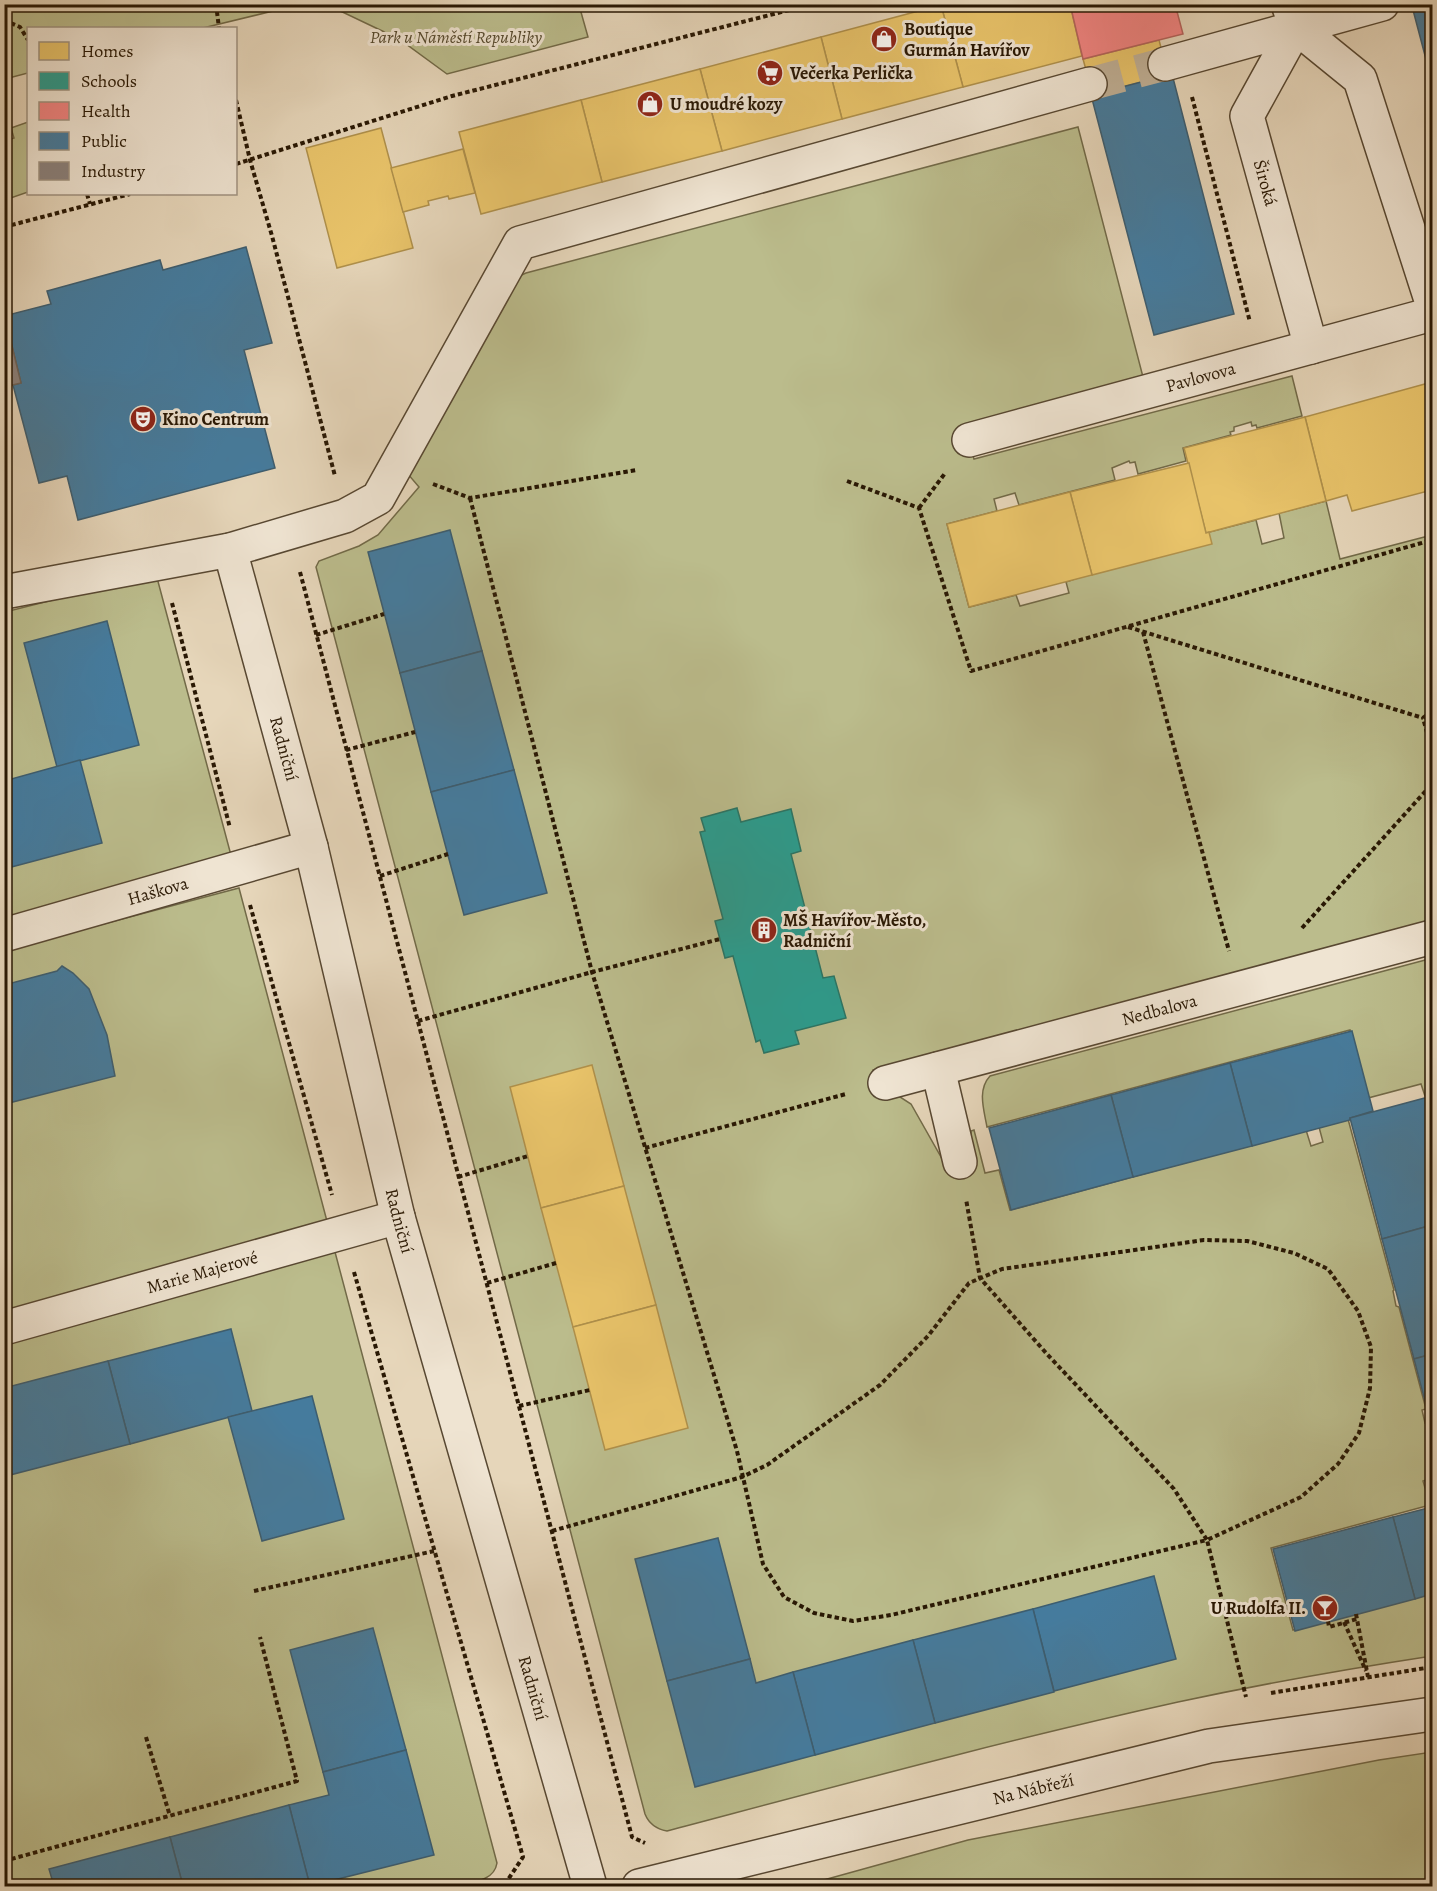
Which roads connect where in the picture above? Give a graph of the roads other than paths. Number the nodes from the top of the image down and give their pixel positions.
1 (1382, 4) edge
2 (1292, 16) edge
3 (1177, 60) tunnel mouth
4 (1090, 84) tunnel mouth
5 (1432, 303) edge
6 (1432, 314) edge
7 (1311, 347) junction
8 (969, 440) dead end
9 (231, 549) junction
10 (4, 592) edge
11 (311, 847) junction
12 (4, 935) edge
13 (1432, 937) edge
14 (938, 1069) junction
15 (885, 1083) road end
16 (960, 1162) road end
17 (398, 1217) junction
18 (4, 1328) edge
19 (1432, 1714) edge
20 (654, 1883) edge
21 (590, 1887) edge

1 - 2 street
2 - 3 street
2 - 5 street
2 - 7 street, Široká
4 - 9 street
6 - 7 street, Pavlovova
7 - 8 street, Pavlovova
9 - 10 street
9 - 11 street, Radniční
11 - 12 street, Haškova
11 - 17 street, Radniční
13 - 14 street, Nedbalova
14 - 15 street, Nedbalova
14 - 16 street
17 - 18 street, Marie Majerové
17 - 21 street, Radniční
19 - 20 street, Na Nábřeží

